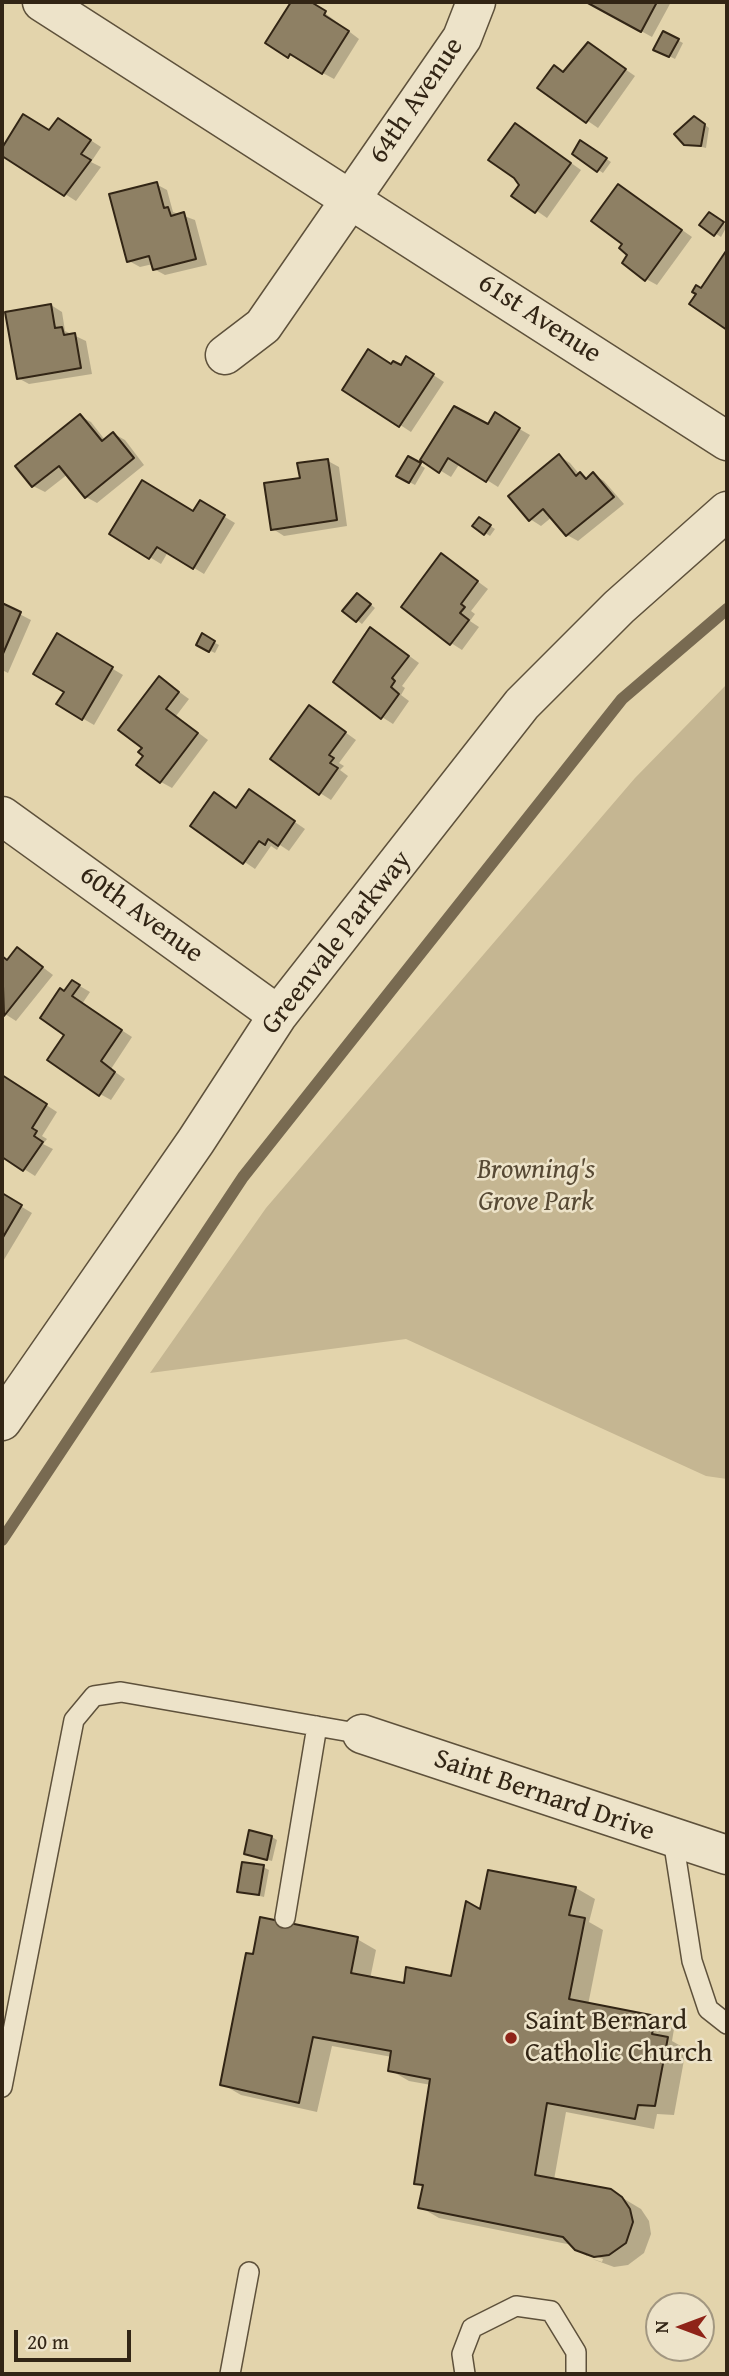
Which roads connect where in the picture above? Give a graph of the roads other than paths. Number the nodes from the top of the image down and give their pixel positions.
1 (42, 2) edge
2 (476, 2) edge
3 (352, 197) junction
4 (225, 355) dead end
5 (727, 441) edge
6 (727, 511) edge
7 (2, 816) edge
8 (278, 1015) junction
9 (8, 1398) edge
10 (317, 1726) junction
11 (362, 1734) joint
12 (673, 1839) junction
13 (727, 1855) edge
14 (285, 1918) dead end
15 (727, 2024) edge
16 (2, 2087) edge
17 (249, 2272) dead end
18 (230, 2374) edge
19 (466, 2374) edge
20 (576, 2374) edge

1 - 3 street, 61st Avenue
2 - 3 street, 64th Avenue
3 - 4 street
3 - 5 street, 61st Avenue
6 - 8 street, Greenvale Parkway
7 - 8 street, 60th Avenue
8 - 9 street, Greenvale Parkway
10 - 11 lane
10 - 14 lane
10 - 16 lane
11 - 12 street, Saint Bernard Drive
12 - 13 street, Saint Bernard Drive
12 - 15 lane
17 - 18 lane
19 - 20 lane

